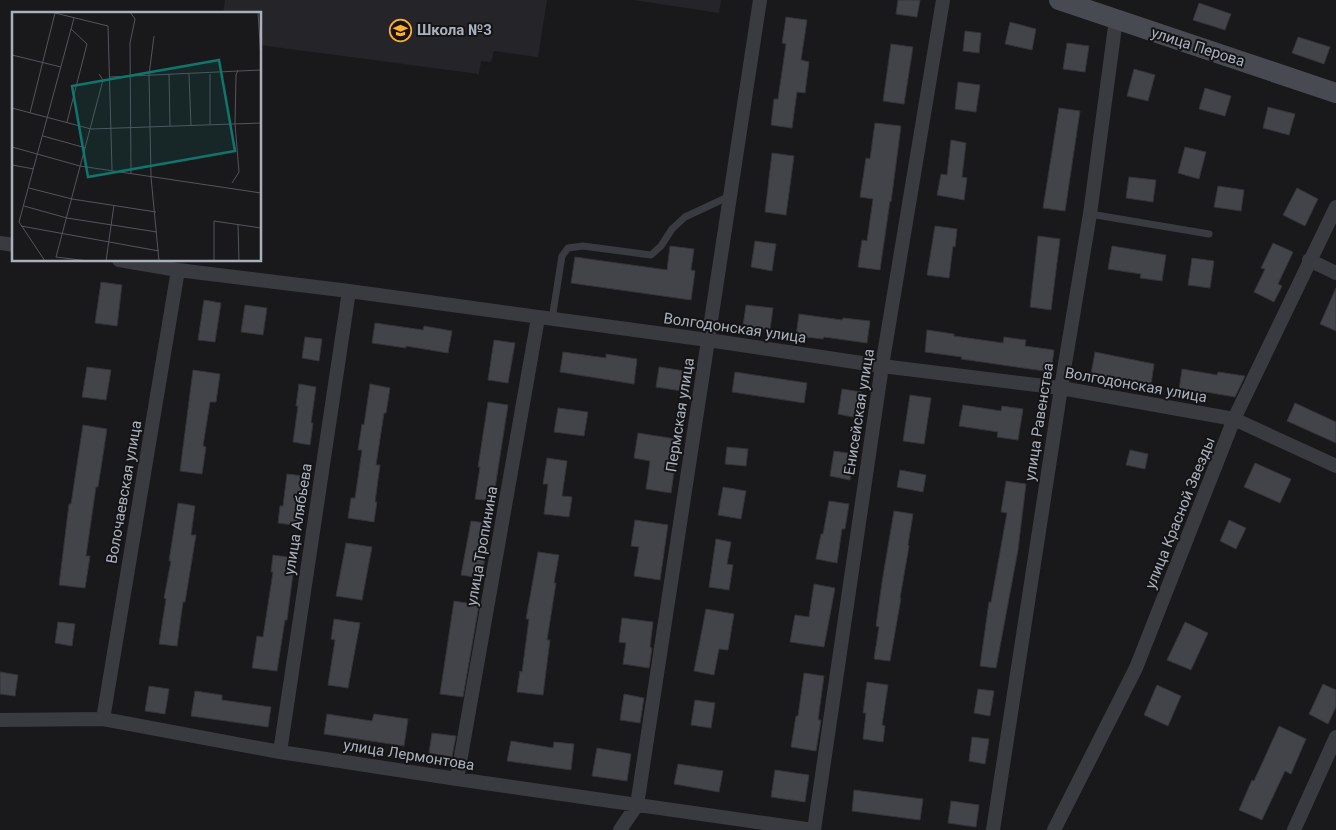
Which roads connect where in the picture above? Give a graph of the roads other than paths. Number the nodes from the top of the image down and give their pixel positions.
1 (760, 0) edge
2 (943, 0) edge
3 (1059, 0) edge
4 (1116, 20) junction
5 (1336, 93) edge
6 (730, 195) junction
7 (1336, 207) edge
8 (1090, 214) junction
9 (1209, 234) dead end
10 (1309, 260) junction
11 (124, 261) edge
12 (178, 270) junction
13 (1336, 273) edge
14 (349, 291) junction
15 (545, 318) junction
16 (708, 340) junction
17 (882, 366) junction
18 (1061, 388) junction
19 (1234, 419) junction
20 (1336, 466) edge
21 (103, 719) junction
22 (0, 720) edge
23 (1336, 737) edge
24 (280, 752) junction
25 (457, 779) junction
26 (637, 805) junction
27 (620, 830) edge
28 (813, 830) edge
29 (993, 830) edge
30 (1054, 830) edge
31 (1294, 830) edge

1 - 6 street, Пермская улица
2 - 17 street, Енисейская улица
3 - 4 main road, улица Перова
4 - 5 main road, улица Перова
4 - 8 street, улица Равенства
6 - 15 lane
6 - 16 street, Пермская улица
7 - 10 street, улица Красной Звезды
8 - 9 lane
8 - 18 street, улица Равенства
10 - 13 street
10 - 19 street, улица Красной Звезды
11 - 12 street, Волгодонская улица
12 - 14 street, Волгодонская улица
12 - 21 street, Волочаевская улица
14 - 15 street, Волгодонская улица
14 - 24 street, улица Алябьева
15 - 16 street, Волгодонская улица
15 - 25 street, улица Тропинина
16 - 17 street, Волгодонская улица
16 - 26 street, Пермская улица
17 - 18 street, Волгодонская улица
17 - 28 street, Енисейская улица
18 - 19 street, Волгодонская улица
18 - 29 street, улица Равенства
19 - 20 street, Волгодонская улица
19 - 30 street, улица Красной Звезды
21 - 22 street, улица Лермонтова
21 - 24 street, улица Лермонтова
23 - 31 street
24 - 25 street, улица Лермонтова
25 - 26 street, улица Лермонтова
26 - 27 street, Пермская улица
26 - 28 street, улица Лермонтова

